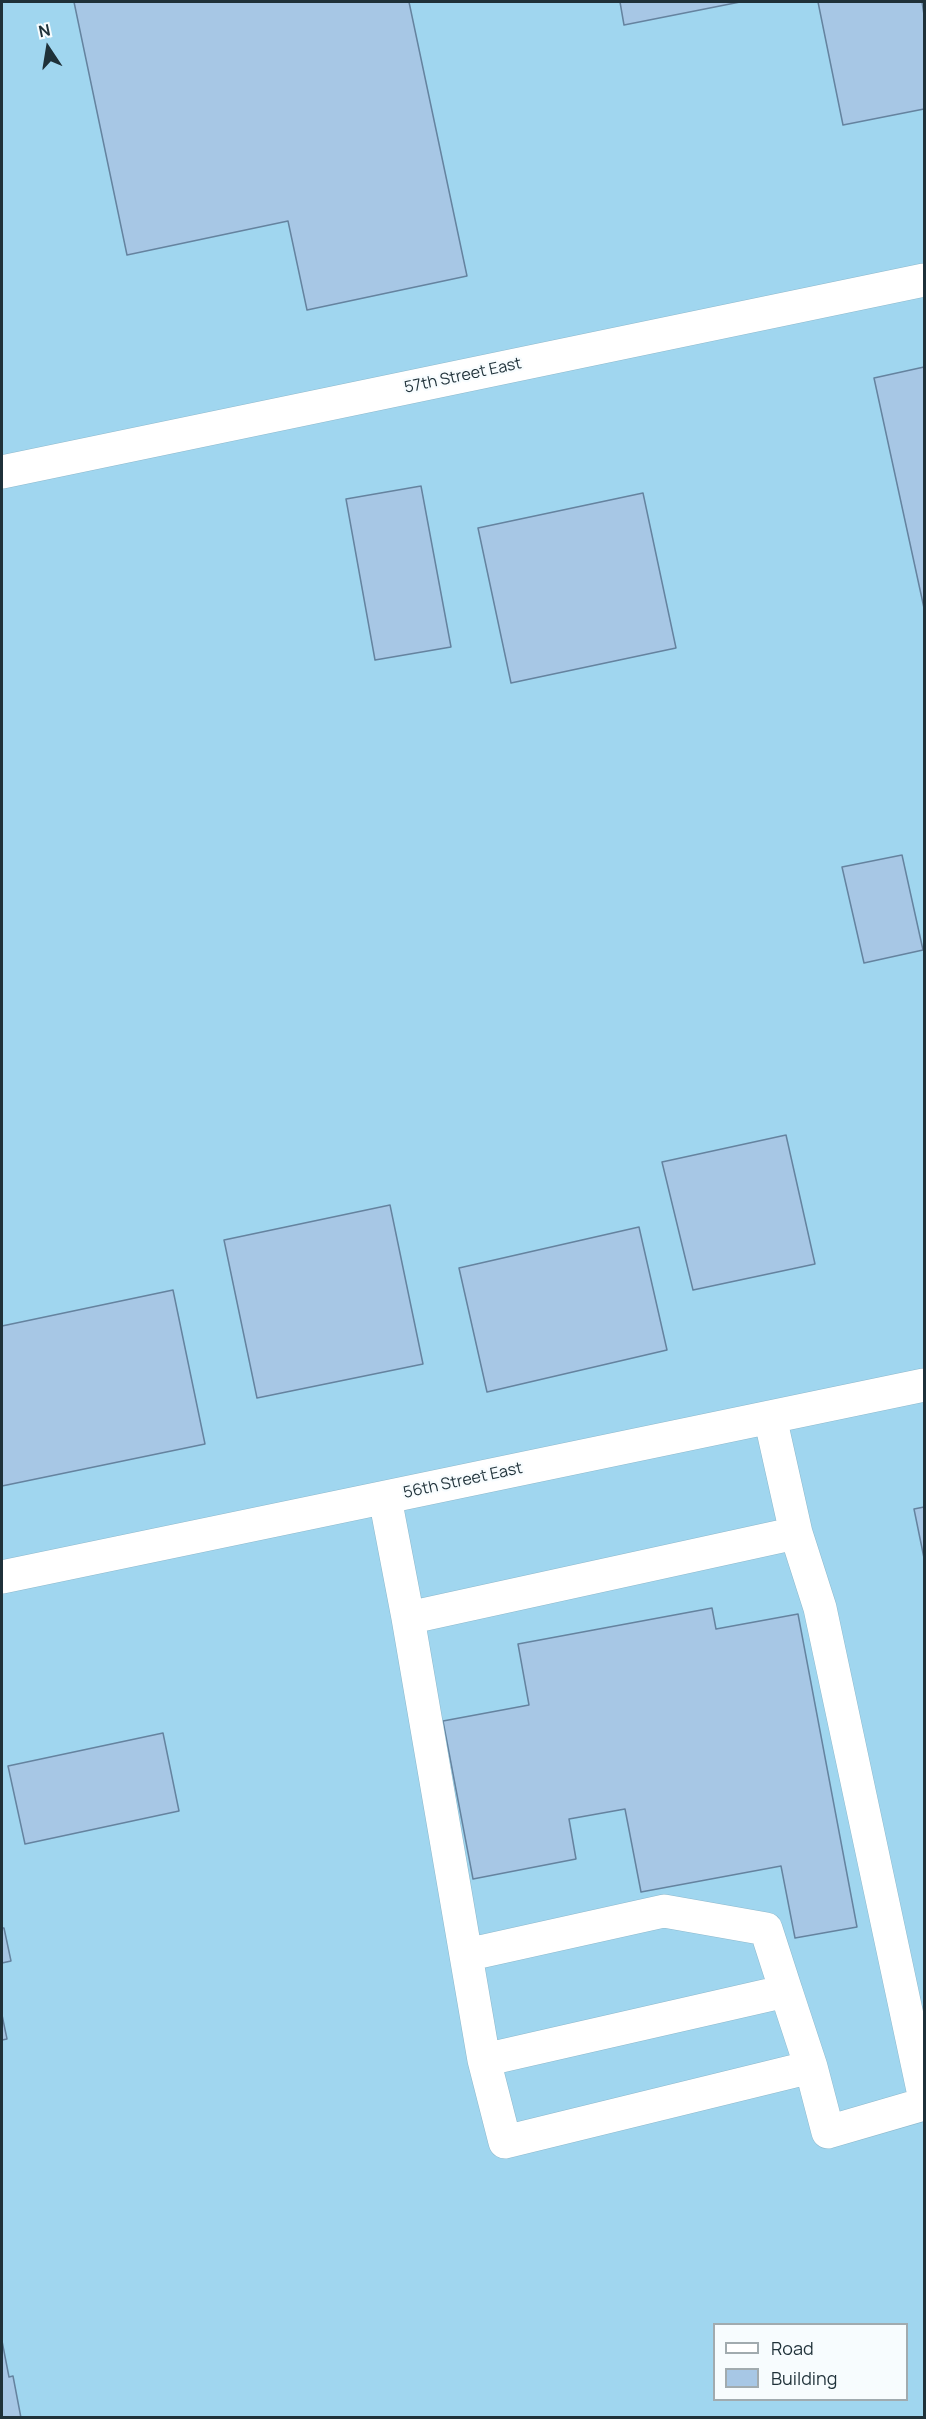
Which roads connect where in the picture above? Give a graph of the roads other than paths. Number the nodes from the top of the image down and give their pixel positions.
1 (924, 280) edge
2 (2, 472) edge
3 (924, 1385) edge
4 (770, 1417) junction
5 (385, 1497) junction
6 (796, 1533) junction
7 (2, 1577) edge
8 (408, 1618) junction
9 (466, 1955) junction
10 (786, 1991) junction
11 (484, 2060) junction
12 (811, 2067) junction
13 (924, 2095) edge
14 (924, 2104) edge

1 - 2 street, 57th Street East
3 - 4 street, 56th Street East
4 - 5 street, 56th Street East
4 - 6 street
5 - 7 street, 56th Street East
5 - 8 street
6 - 8 street
6 - 13 street
8 - 9 street
9 - 10 street
9 - 11 street
10 - 11 street
10 - 12 street
11 - 12 street
12 - 14 street

